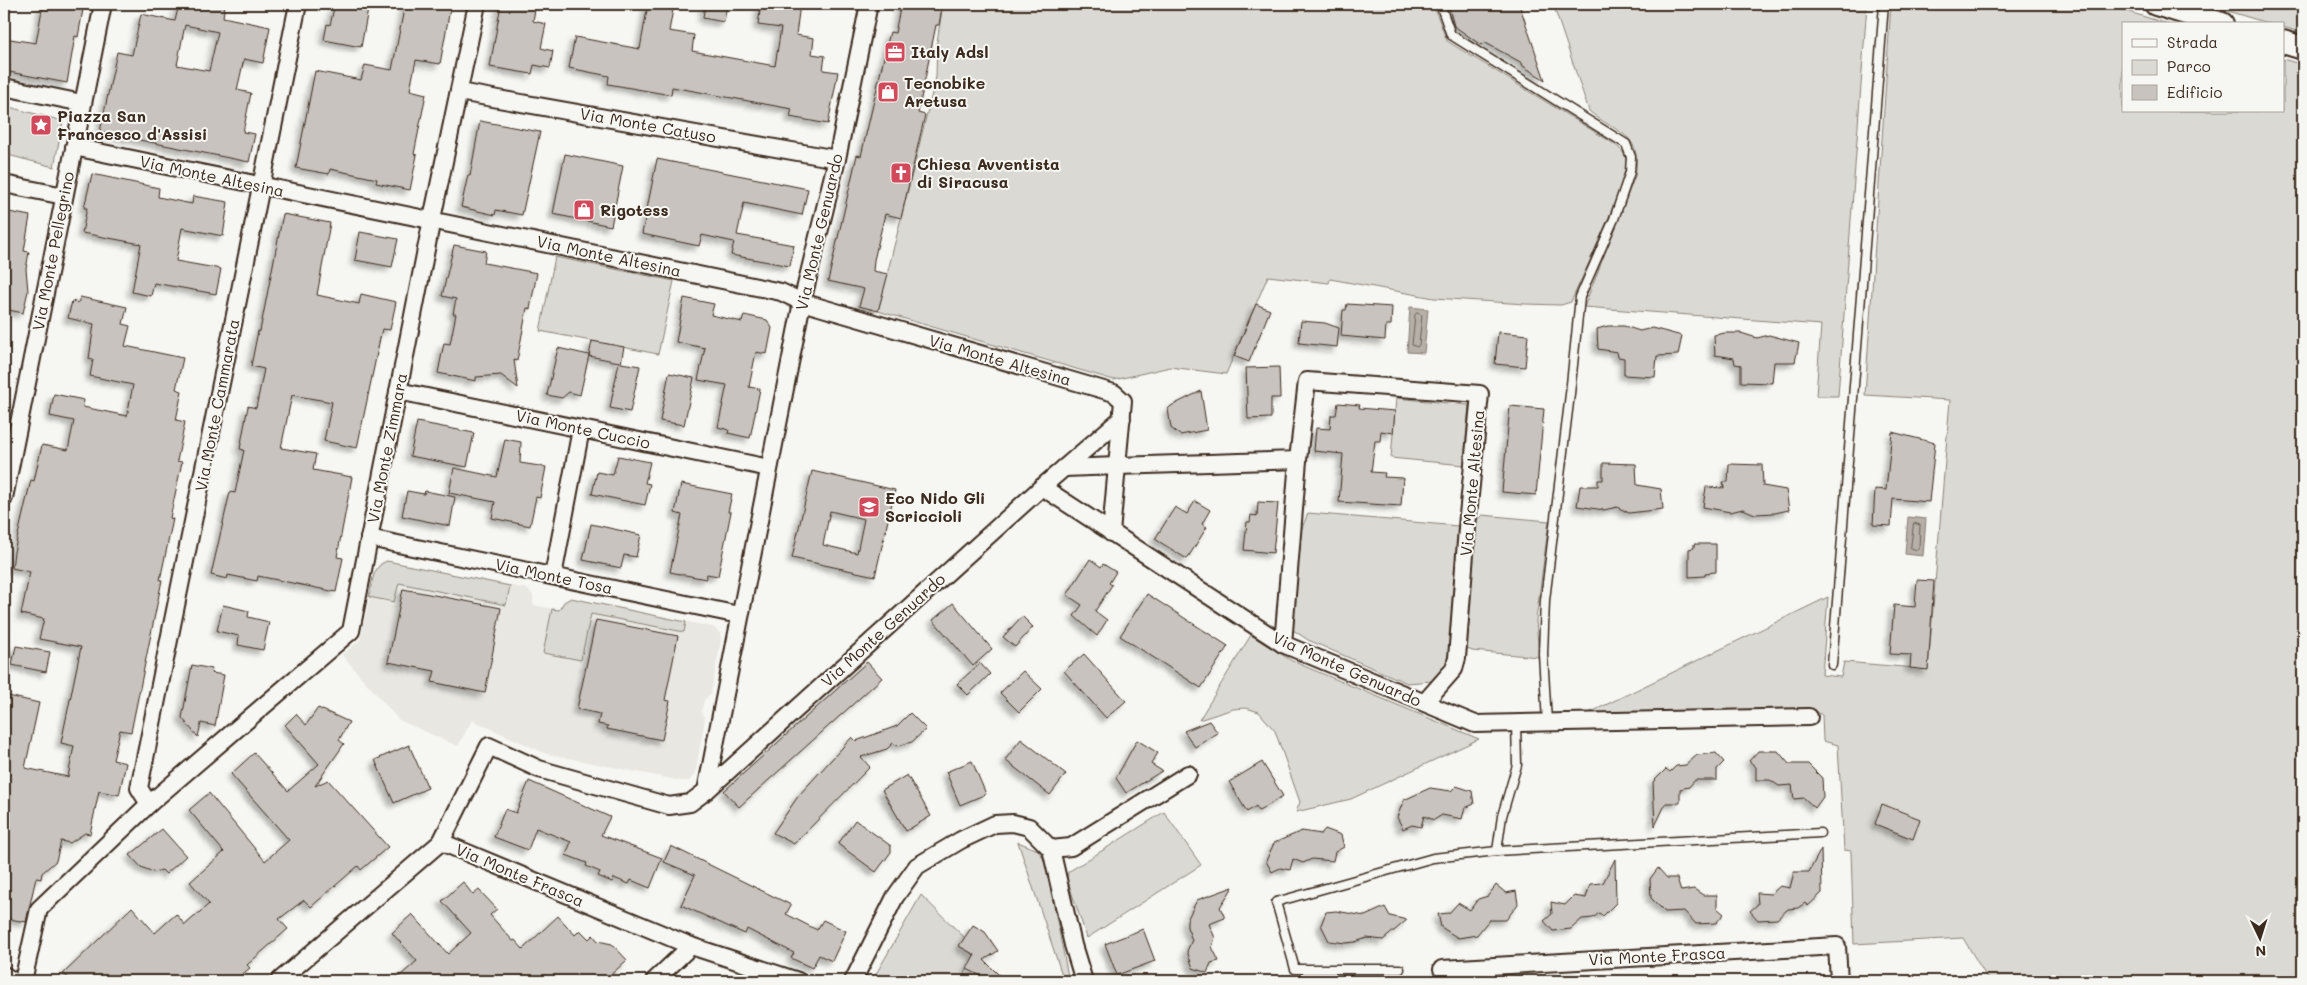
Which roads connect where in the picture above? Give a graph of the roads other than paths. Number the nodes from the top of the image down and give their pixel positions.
1 (103, 4) edge
2 (298, 4) edge
3 (477, 4) edge
4 (869, 4) edge
5 (1440, 4) edge
6 (1884, 4) edge
7 (2156, 4) edge
8 (2215, 22) edge
9 (2284, 42) edge
10 (2303, 48) edge
11 (4, 88) edge
12 (460, 92) junction
13 (82, 103) junction
14 (74, 147) junction
15 (837, 159) junction
16 (4, 184) edge
17 (261, 186) junction
18 (64, 196) junction
19 (432, 219) junction
20 (802, 302) junction
21 (398, 391) junction
22 (1122, 418) junction
23 (581, 429) junction
24 (1298, 460) junction
25 (1117, 466) junction
26 (769, 468) junction
27 (1064, 468) junction
28 (1042, 487) junction
29 (4, 498) edge
30 (1111, 533) junction
31 (369, 538) junction
32 (553, 576) junction
33 (739, 615) junction
34 (1283, 644) junction
35 (1832, 665) dead end
36 (1425, 702) junction
37 (1809, 717) dead end
38 (1547, 722) junction
39 (1516, 723) junction
40 (1188, 774) dead end
41 (706, 790) junction
42 (149, 804) junction
43 (1820, 833) dead end
44 (442, 842) junction
45 (1051, 849) junction
46 (1497, 851) junction
47 (692, 946) junction
48 (1400, 969) dead end
49 (1442, 969) dead end
50 (4, 975) edge
51 (13, 981) edge
52 (24, 981) edge
53 (280, 981) edge
54 (654, 981) edge
55 (798, 981) edge
56 (853, 981) edge
57 (1084, 981) edge
58 (1839, 981) edge

1 - 13 street, Via Monte Pellegrino
2 - 17 street, Via Monte Cammarata
3 - 12 street, Via Monte Zimmara
4 - 15 street, Via Monte Genuardo
5 - 38 lane
6 - 35 lane
7 - 8 main road
9 - 10 main road
11 - 13 street
12 - 15 street, Via Monte Catuso
12 - 19 street, Via Monte Zimmara
13 - 14 street, Via Monte Pellegrino
14 - 17 street, Via Monte Altesina
14 - 18 street, Via Monte Pellegrino
15 - 20 street, Via Monte Genuardo
16 - 18 street
17 - 19 street, Via Monte Altesina
17 - 42 street, Via Monte Cammarata
18 - 29 street, Via Monte Pellegrino
19 - 20 street, Via Monte Altesina
19 - 21 street, Via Monte Zimmara
20 - 22 street, Via Monte Altesina
20 - 26 street, Via Monte Genuardo
21 - 23 street, Via Monte Cuccio
21 - 31 street, Via Monte Zimmara
22 - 25 street, Via Monte Altesina
22 - 27 street
23 - 26 street, Via Monte Cuccio
23 - 32 street
24 - 25 street
24 - 34 street
24 - 36 street, Via Monte Altesina
25 - 27 street
25 - 30 street, Via Monte Altesina
26 - 33 street, Via Monte Genuardo
27 - 28 street
28 - 30 street, Via Monte Genuardo
28 - 41 street, Via Monte Genuardo
30 - 34 street, Via Monte Genuardo
31 - 32 street, Via Monte Tosa
31 - 42 street, Via Monte Zimmara
32 - 33 street, Via Monte Tosa
33 - 41 street, Via Monte Genuardo
34 - 36 street, Via Monte Genuardo
36 - 39 street, Via Monte Genuardo
37 - 38 street, Via Monte Genuardo
38 - 39 street, Via Monte Genuardo
39 - 46 lane
40 - 45 street
41 - 44 street
42 - 52 street, Via Monte Zimmara
43 - 46 lane
44 - 47 street, Via Monte Frasca
44 - 53 street, Via Monte Frasca
45 - 56 street
45 - 57 street
46 - 48 lane
47 - 54 street
47 - 55 street, Via Monte Frasca
49 - 58 street, Via Monte Frasca
50 - 51 street

